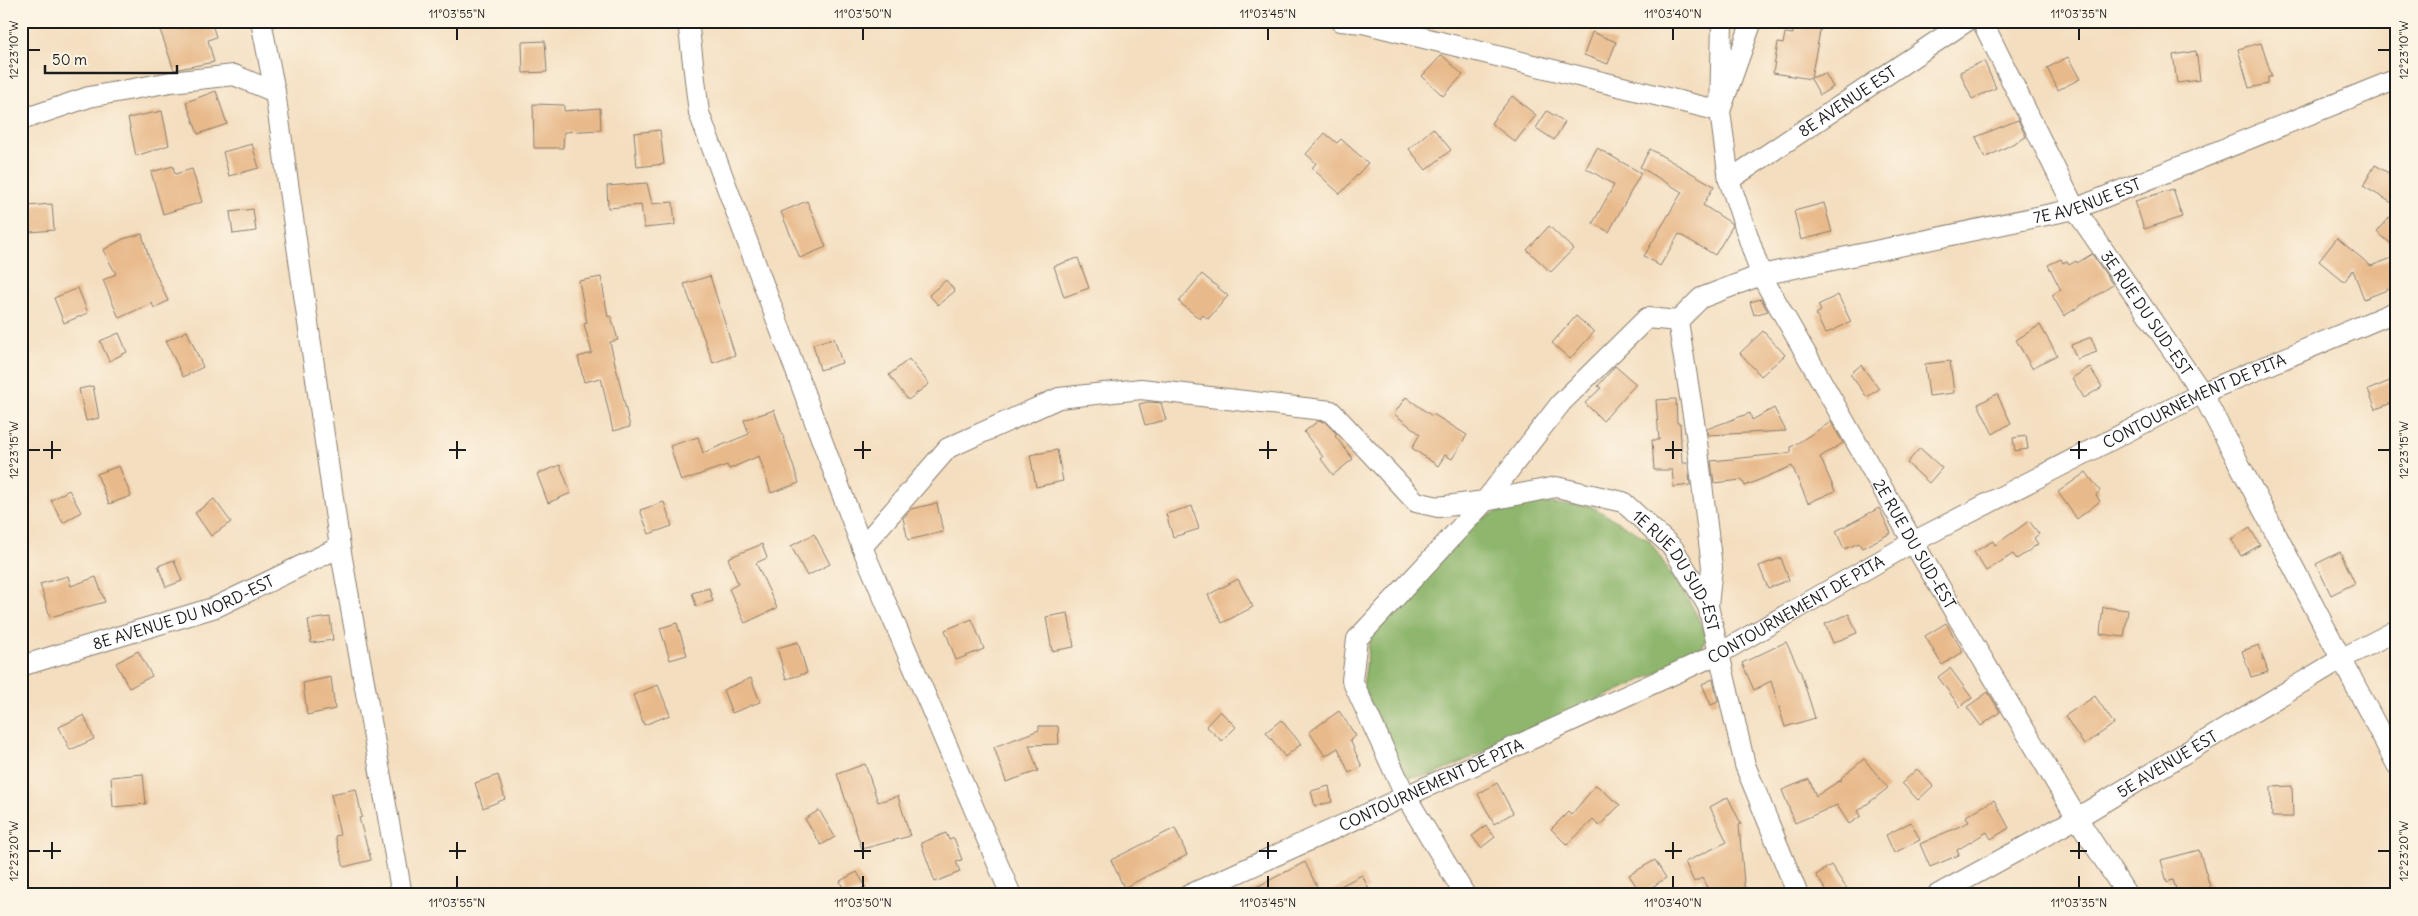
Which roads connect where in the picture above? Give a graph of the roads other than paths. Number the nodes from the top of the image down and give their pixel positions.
1 (261, 21) edge
2 (688, 21) edge
3 (1340, 21) edge
4 (1722, 21) edge
5 (1752, 21) edge
6 (1967, 21) edge
7 (1982, 21) edge
8 (2397, 79) edge
9 (274, 92) junction
10 (1720, 111) junction
11 (21, 120) edge
12 (1728, 180) junction
13 (2075, 209) junction
14 (1761, 275) junction
15 (2397, 311) edge
16 (1678, 321) junction
17 (2202, 393) junction
18 (1485, 501) junction
19 (1913, 542) junction
20 (340, 547) junction
21 (862, 547) junction
22 (1708, 606) junction
23 (2397, 630) edge
24 (1720, 653) junction
25 (2340, 659) junction
26 (21, 666) edge
27 (2397, 765) edge
28 (1405, 795) junction
29 (2077, 818) junction
30 (2114, 875) junction
31 (402, 895) edge
32 (1011, 895) edge
33 (1189, 895) edge
34 (1466, 895) edge
35 (1798, 895) edge
36 (1937, 895) edge
37 (2110, 895) edge
38 (2127, 895) edge

1 - 9 street
2 - 21 street
3 - 10 street
4 - 10 street, 2E RUE DU SUD-EST
5 - 10 street
6 - 12 street, 8E AVENUE EST
7 - 13 street, 3E RUE DU SUD-EST
8 - 13 street, 7E AVENUE EST
9 - 11 street
9 - 20 street
10 - 12 street, 2E RUE DU SUD-EST
12 - 14 street, 2E RUE DU SUD-EST
13 - 14 street, 7E AVENUE EST
13 - 17 street, 3E RUE DU SUD-EST
14 - 16 street, 7E AVENUE EST
14 - 19 street, 2E RUE DU SUD-EST
15 - 17 street, CONTOURNEMENT DE PITA
16 - 18 street
16 - 22 street
17 - 19 street, CONTOURNEMENT DE PITA
17 - 25 street, 3E RUE DU SUD-EST
18 - 21 street, 1E RUE DU SUD-EST
18 - 22 street, 1E RUE DU SUD-EST
18 - 28 street
19 - 24 street, CONTOURNEMENT DE PITA
19 - 29 street, 2E RUE DU SUD-EST
20 - 26 street, 8E AVENUE DU NORD-EST
20 - 31 street
21 - 32 street
22 - 24 street, 1E RUE DU SUD-EST
23 - 25 street, 5E AVENUE EST
24 - 28 street, CONTOURNEMENT DE PITA
24 - 35 street, 1E RUE DU SUD-EST
25 - 27 street, 3E RUE DU SUD-EST
25 - 29 street, 5E AVENUE EST
28 - 33 street, CONTOURNEMENT DE PITA
28 - 34 street
29 - 30 street, 2E RUE DU SUD-EST
29 - 36 street, 5E AVENUE EST
30 - 37 street
30 - 38 street, 2E RUE DU SUD-EST

